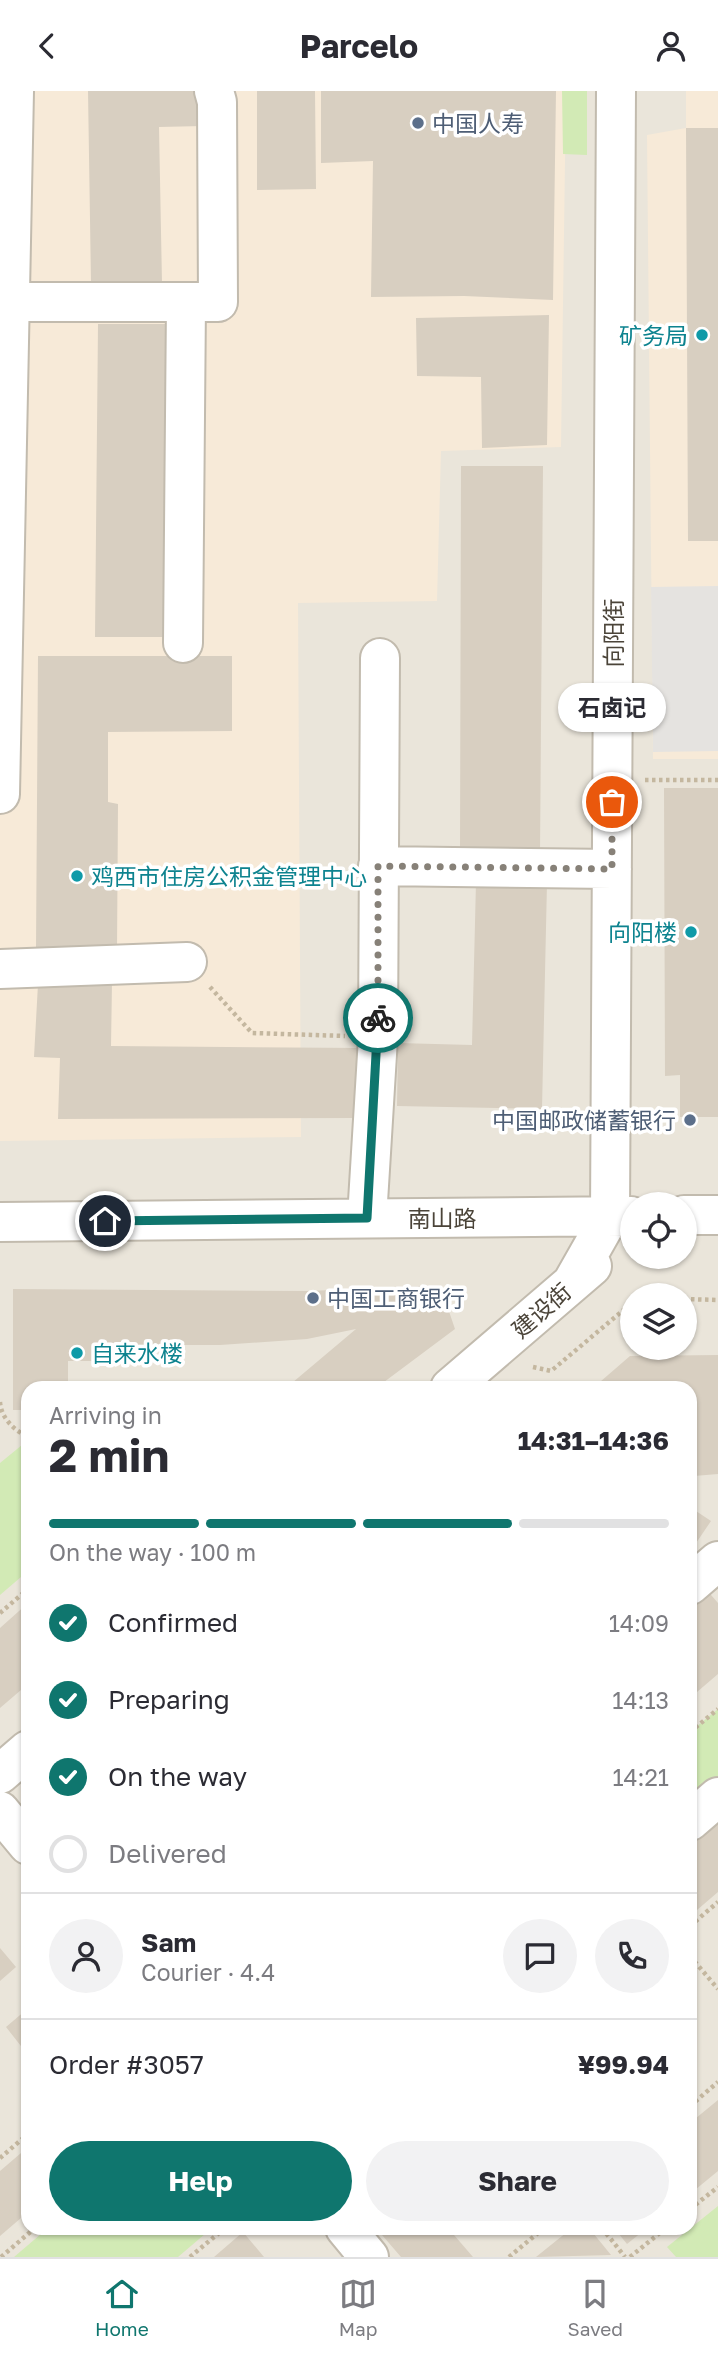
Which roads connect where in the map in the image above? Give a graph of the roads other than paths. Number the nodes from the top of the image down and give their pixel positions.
1 (14, 91) edge
2 (214, 91) edge
3 (616, 91) edge
4 (10, 302) junction
5 (187, 302) junction
6 (183, 643) dead end
7 (380, 658) dead end
8 (0, 794) edge
9 (378, 866) junction
10 (612, 869) junction
11 (187, 962) road end
12 (0, 969) edge
13 (623, 1192) edge
14 (718, 1215) edge
15 (697, 1216) edge
16 (367, 1218) junction
17 (0, 1222) edge
18 (620, 1222) edge
19 (620, 1227) edge
20 (458, 1381) edge
21 (718, 1561) edge
22 (697, 1579) edge
23 (21, 1756) edge
24 (0, 1774) edge
25 (718, 1797) edge
26 (0, 1811) edge
27 (697, 1815) edge
28 (21, 1836) edge
29 (351, 2235) edge
30 (369, 2257) edge

1 - 4 street
2 - 5 street
3 - 10 street, 向阳街
4 - 5 street
4 - 8 street
5 - 6 street
7 - 9 street
9 - 10 street
9 - 16 street
10 - 13 street, 向阳街
11 - 12 street
14 - 15 street
16 - 17 street, 南山路
16 - 18 street, 南山路
19 - 20 street, 建设街
21 - 22 street
23 - 24 street
25 - 27 street
26 - 28 street
29 - 30 street

